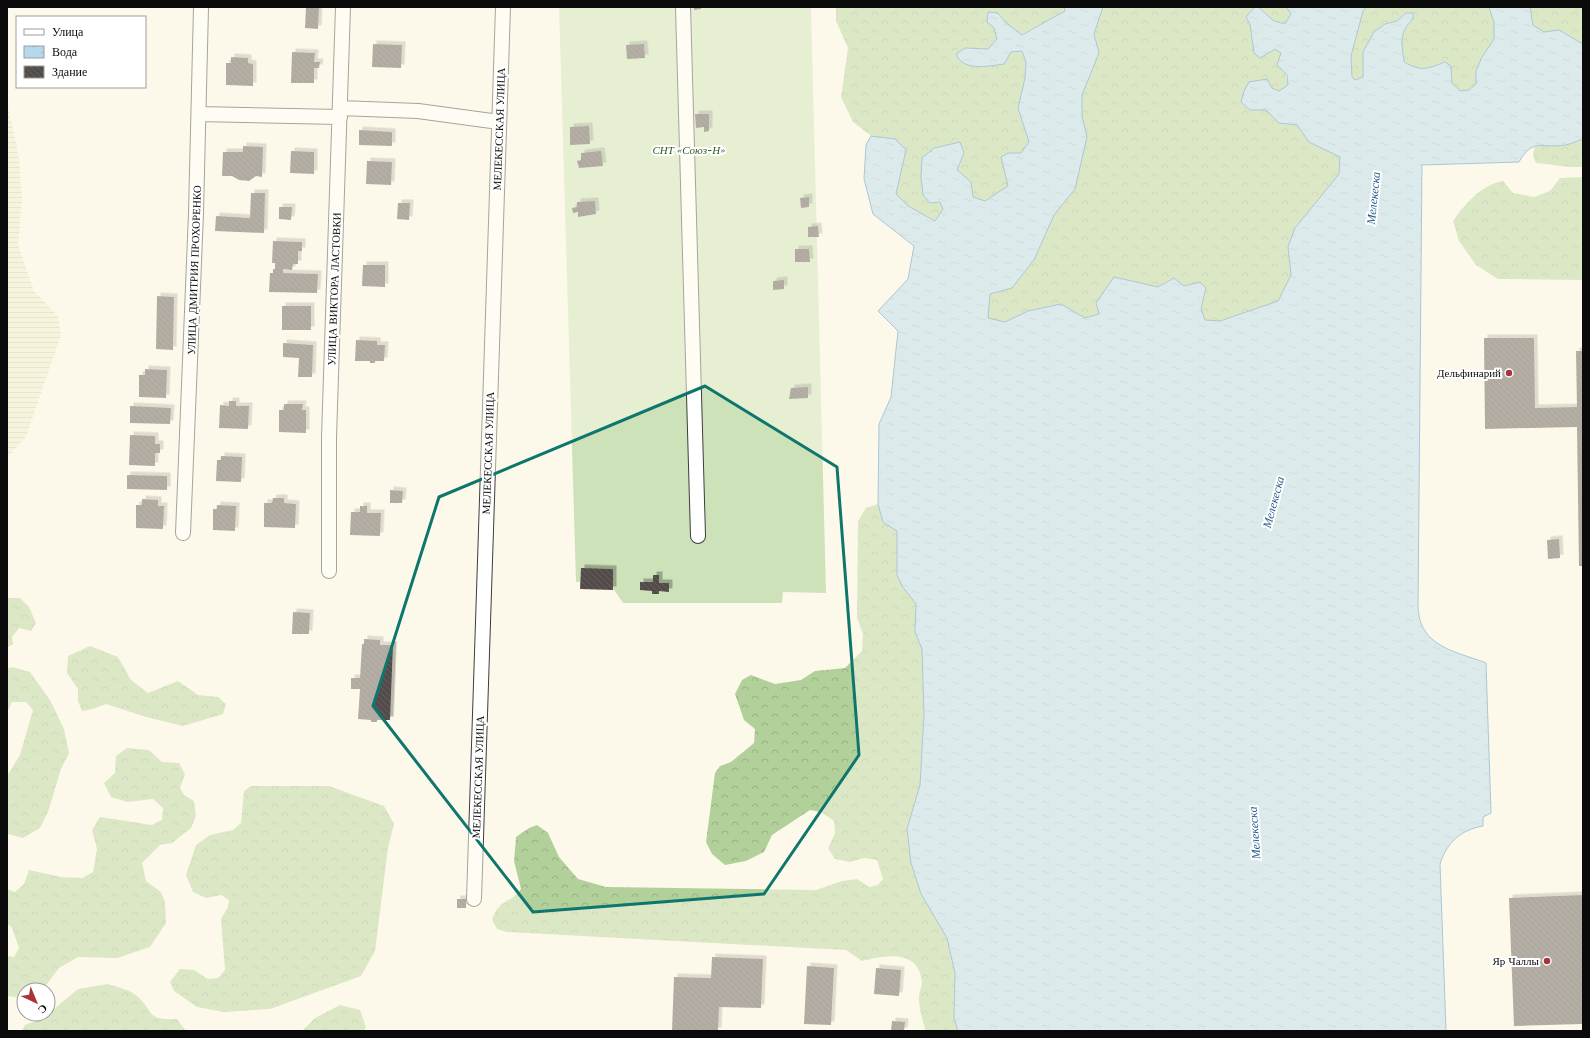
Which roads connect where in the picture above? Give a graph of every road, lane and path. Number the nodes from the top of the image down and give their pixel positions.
1 (201, 7) edge
2 (343, 7) edge
3 (503, 7) edge
4 (683, 7) edge
5 (340, 112) junction
6 (199, 114) junction
7 (499, 122) junction
8 (183, 533) dead end
9 (698, 536) dead end
10 (329, 571) dead end
11 (474, 899) dead end

1 - 6 street, УЛИЦА ДМИТРИЯ ПРОХОРЕНКО
2 - 5 street, УЛИЦА ВИКТОРА ЛАСТОВКИ
3 - 7 street, МЕЛЕКЕССКАЯ УЛИЦА
4 - 9 street
5 - 6 street
5 - 7 street
5 - 10 street, УЛИЦА ВИКТОРА ЛАСТОВКИ
6 - 8 street, УЛИЦА ДМИТРИЯ ПРОХОРЕНКО
7 - 11 street, МЕЛЕКЕССКАЯ УЛИЦА

